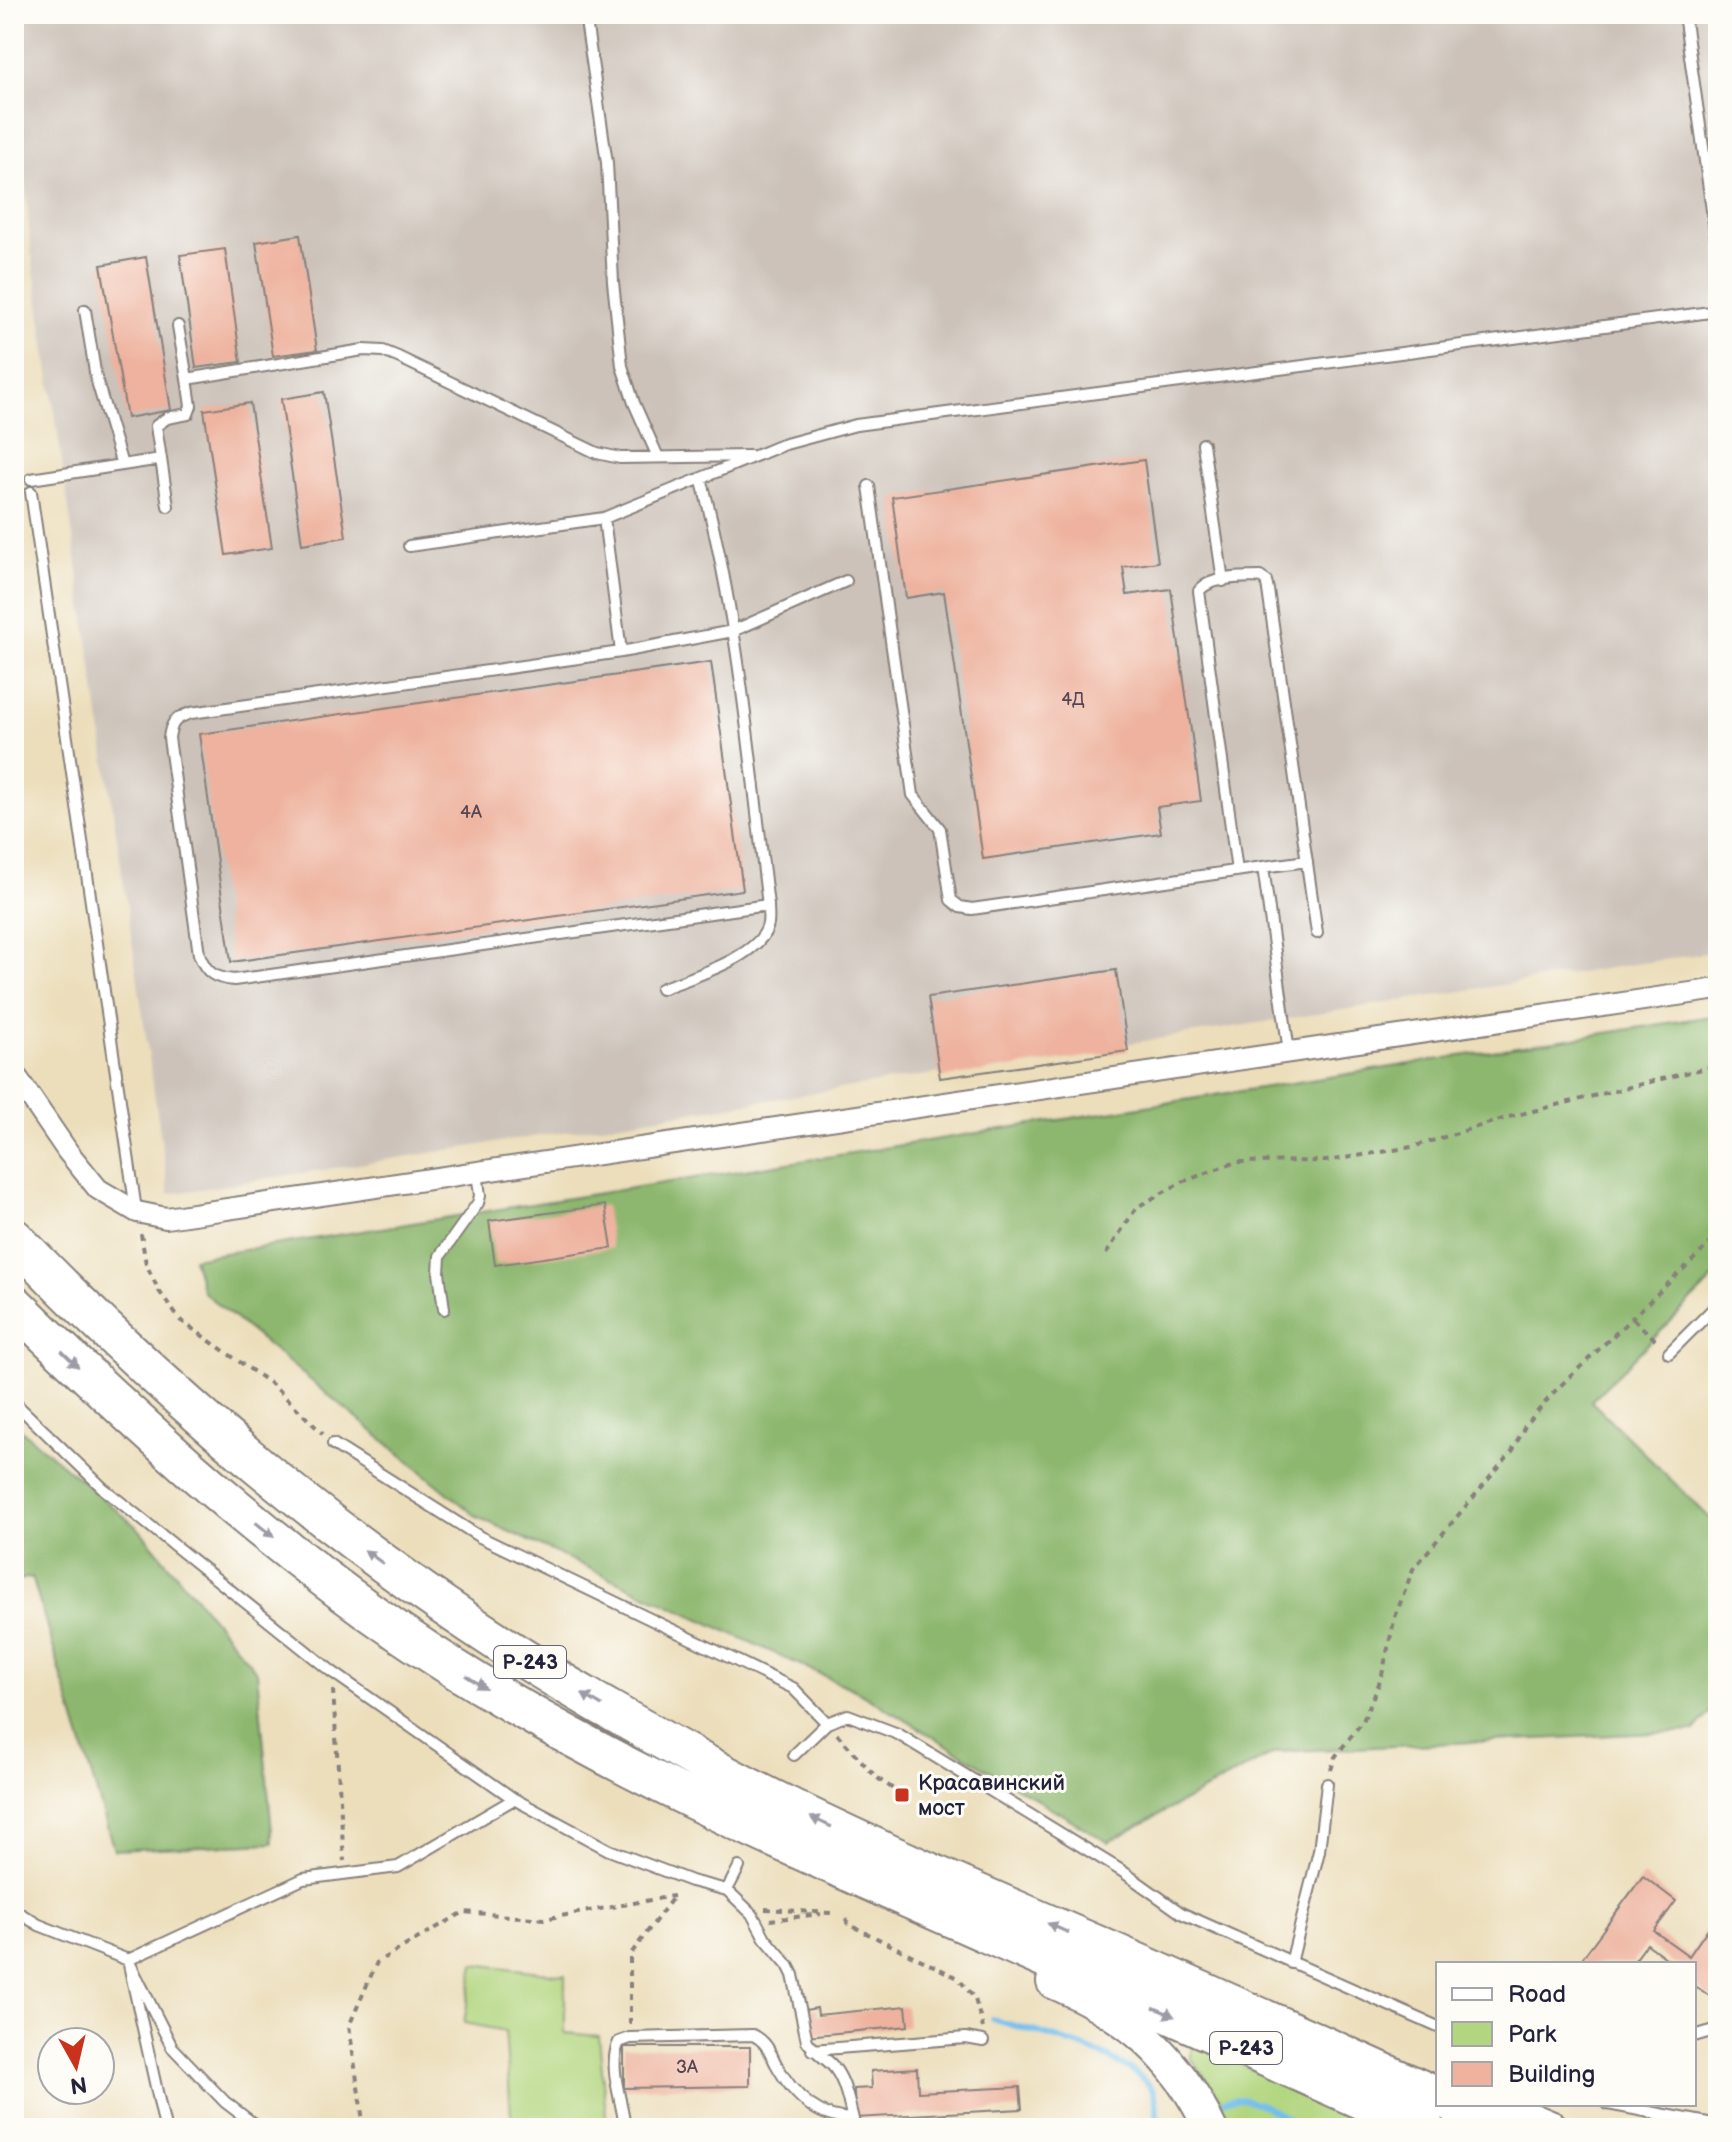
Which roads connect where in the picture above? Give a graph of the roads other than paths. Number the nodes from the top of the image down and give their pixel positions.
1 (585, 14) edge
2 (1684, 14) edge
3 (1718, 252) edge
4 (85, 310) dead end
5 (1718, 311) edge
6 (178, 326) dead end
7 (187, 379) junction
8 (1203, 444) dead end
9 (756, 456) junction
10 (658, 457) junction
11 (161, 459) junction
12 (122, 465) junction
13 (701, 478) junction
14 (31, 479) dead end
15 (869, 486) dead end
16 (31, 492) dead end
17 (168, 506) dead end
18 (604, 518) junction
19 (409, 546) dead end
20 (846, 581) dead end
21 (1223, 581) junction
22 (733, 631) junction
23 (621, 652) junction
24 (1307, 861) junction
25 (1263, 867) junction
26 (1237, 871) junction
27 (768, 905) junction
28 (1317, 933) dead end
29 (661, 989) dead end
30 (1718, 989) edge
31 (1289, 1052) junction
32 (14, 1073) edge
33 (477, 1172) junction
34 (137, 1212) junction
35 (14, 1238) edge
36 (14, 1304) edge
37 (1718, 1304) edge
38 (444, 1309) dead end
39 (1669, 1353) road end
40 (14, 1402) edge
41 (333, 1444) road end
42 (827, 1723) junction
43 (794, 1755) dead end
44 (641, 1773) junction
45 (1327, 1784) road end
46 (514, 1799) junction
47 (739, 1867) dead end
48 (727, 1890) junction
49 (14, 1910) edge
50 (962, 1942) junction
51 (128, 1960) junction
52 (1130, 1960) junction
53 (1291, 1963) junction
54 (1067, 1968) junction
55 (1436, 2026) edge
56 (1718, 2029) edge
57 (1696, 2035) edge
58 (983, 2041) road end
59 (812, 2050) junction
60 (1436, 2079) edge
61 (1436, 2096) edge
62 (1458, 2106) edge
63 (1499, 2106) edge
64 (1618, 2106) edge
65 (1718, 2125) edge
66 (165, 2128) edge
67 (259, 2128) edge
68 (625, 2128) edge
69 (1210, 2128) edge
70 (1425, 2128) edge
71 (1508, 2128) edge
72 (1552, 2128) edge

1 - 10 lane
2 - 3 lane
4 - 12 lane
5 - 9 lane
6 - 7 lane
7 - 10 lane
7 - 11 lane
8 - 21 lane
9 - 10 lane
9 - 13 lane
11 - 12 lane
11 - 17 lane
12 - 14 lane
13 - 18 lane
13 - 22 lane
15 - 26 lane
16 - 34 lane
18 - 19 lane
18 - 23 lane
20 - 22 lane
21 - 24 lane
21 - 26 lane
22 - 23 lane
22 - 27 lane
23 - 27 lane
24 - 25 lane
24 - 28 lane
25 - 26 lane
25 - 31 lane
27 - 29 lane
30 - 31 street
31 - 33 street
32 - 34 street
33 - 34 street
33 - 38 lane
52 -> 35 highway, Р-243
36 -> 44 highway, Р-243
37 - 39 lane
40 - 46 lane
41 - 42 lane
42 - 43 lane
42 - 53 lane
44 - 50 main road
44 - 54 highway, Р-243
45 - 53 lane
46 - 48 lane
46 - 51 lane
47 - 48 lane
48 - 59 lane
49 - 51 lane
50 - 54 main road
50 - 69 main road
51 - 66 lane
51 - 67 lane
52 - 60 main road
52 - 61 highway, Р-243
53 - 55 lane
54 -> 70 highway, Р-243
56 - 57 lane
58 - 59 lane
59 - 68 lane
62 - 71 highway
63 - 72 main road
64 - 65 lane

